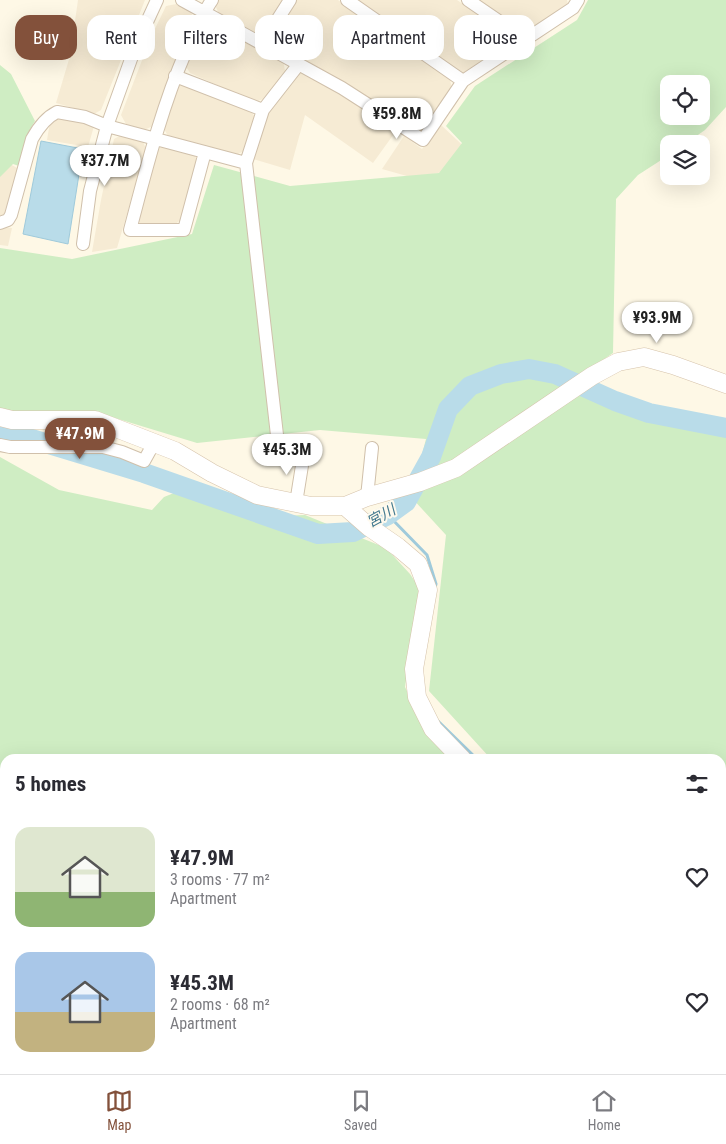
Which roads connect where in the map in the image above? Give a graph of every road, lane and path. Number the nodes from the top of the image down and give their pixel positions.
1 (157, 0) edge
2 (182, 0) edge
3 (212, 0) edge
4 (290, 0) edge
5 (347, 0) edge
6 (468, 0) edge
7 (578, 0) edge
8 (204, 12) junction
9 (280, 15) edge
10 (489, 15) edge
11 (535, 33) edge
12 (255, 40) edge
13 (292, 60) edge
14 (495, 60) edge
15 (299, 64) junction
16 (176, 76) junction
17 (463, 81) junction
18 (263, 110) junction
19 (107, 126) junction
20 (154, 138) junction
21 (206, 152) junction
22 (246, 163) junction
23 (0, 223) edge
24 (82, 244) dead end
25 (726, 384) edge
26 (0, 417) edge
27 (277, 435) dead end
28 (153, 444) junction
29 (0, 446) edge
30 (372, 448) dead end
31 (304, 453) dead end
32 (366, 498) junction
33 (296, 503) junction
34 (345, 506) junction
35 (457, 754) edge

1 - 19 street
2 - 8 street
3 - 8 street
4 - 9 street
5 - 17 street
6 - 10 street
7 - 11 street
8 - 12 street
8 - 16 street
13 - 15 street
14 - 17 street
15 - 17 street
15 - 18 street
16 - 18 street
16 - 20 street
18 - 22 street
19 - 20 street
19 - 23 street
19 - 24 street
20 - 21 street
20 - 21 street
21 - 22 street
22 - 27 street
25 - 32 street
26 - 28 street
28 - 29 street
28 - 33 street
30 - 32 street
31 - 33 street
32 - 34 street
33 - 34 street
34 - 35 street

